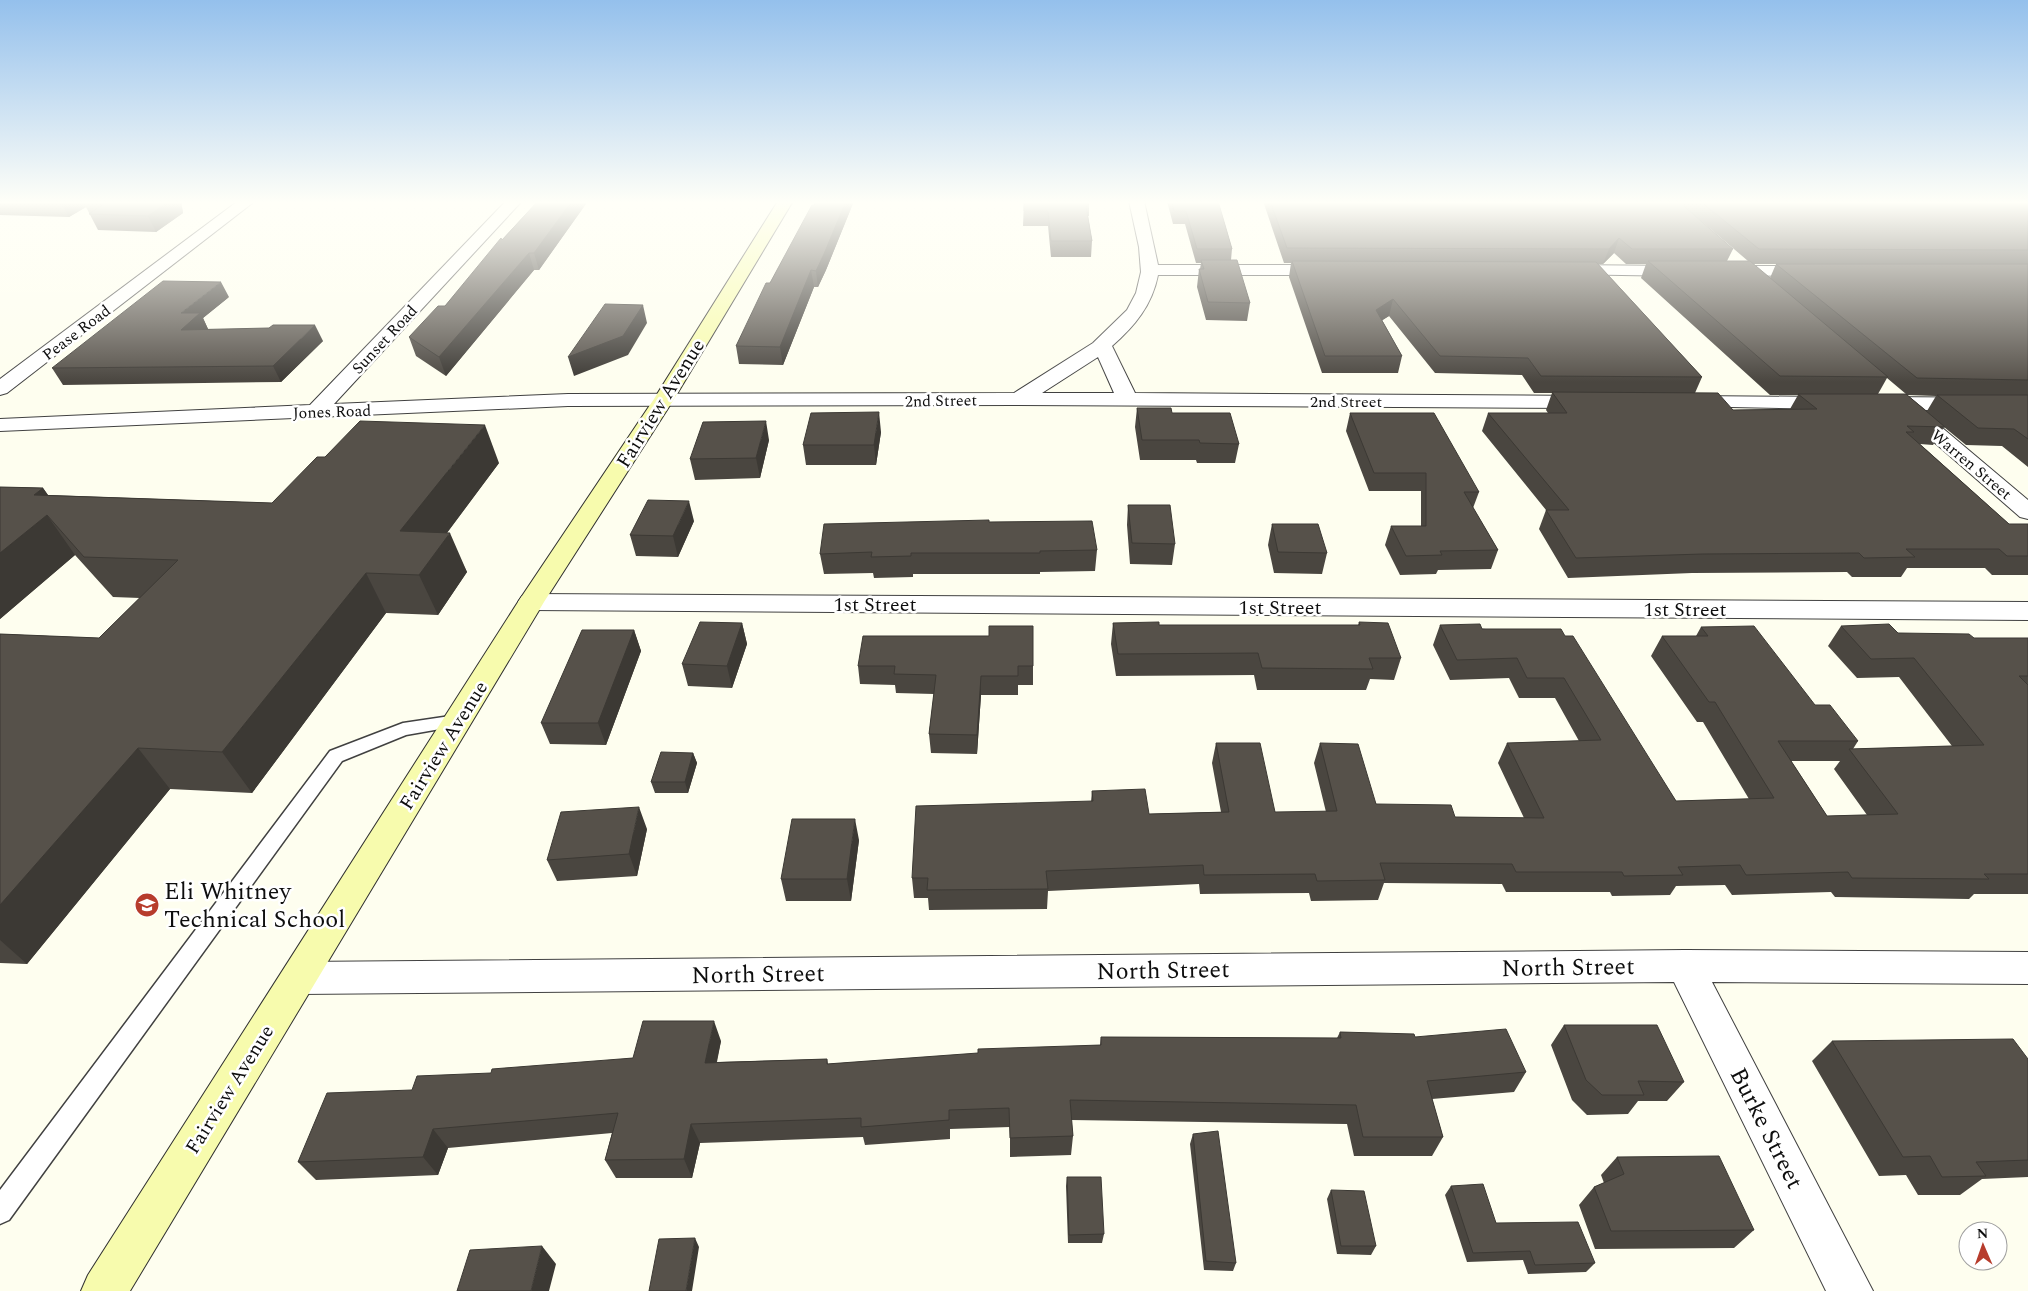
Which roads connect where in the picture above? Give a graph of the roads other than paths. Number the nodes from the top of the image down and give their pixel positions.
1 (169, 261) edge
2 (458, 261) edge
3 (749, 261) edge
4 (1149, 261) edge
5 (1735, 261) edge
6 (1151, 270) junction
7 (1339, 270) edge
8 (1547, 270) edge
9 (1746, 271) junction
10 (1824, 271) edge
11 (1768, 290) edge
12 (1103, 346) junction
13 (1878, 384) edge
14 (0, 389) edge
15 (664, 399) junction
16 (1019, 399) junction
17 (1127, 400) junction
18 (1603, 402) edge
19 (1672, 402) edge
20 (1900, 403) junction
21 (2028, 404) edge
22 (316, 411) junction
23 (0, 425) edge
24 (2028, 512) edge
25 (531, 602) junction
26 (2028, 611) edge
27 (458, 721) junction
28 (1685, 966) junction
29 (2028, 968) edge
30 (299, 978) junction
31 (0, 1211) edge
32 (104, 1291) edge
33 (1850, 1291) edge

1 - 14 street, Pease Road
2 - 22 street, Sunset Road
3 - 15 street, Fairview Avenue
4 - 6 street
5 - 9 street
6 - 7 street
6 - 12 street
8 - 9 street
9 - 10 street
9 - 11 street
12 - 16 street
12 - 17 street
13 - 20 street, Warren Street
15 - 16 street, 2nd Street
15 - 22 street, Jones Road
15 - 25 street, Fairview Avenue
16 - 17 street, 2nd Street
17 - 18 street, 2nd Street
19 - 20 street
20 - 21 street
20 - 24 street, Warren Street
22 - 23 street, Jones Road
25 - 26 street, 1st Street
25 - 27 street, Fairview Avenue
27 - 30 street, Fairview Avenue
27 - 31 lane
28 - 29 street, North Street
28 - 30 street, North Street
28 - 33 street, Burke Street
30 - 32 street, Fairview Avenue

